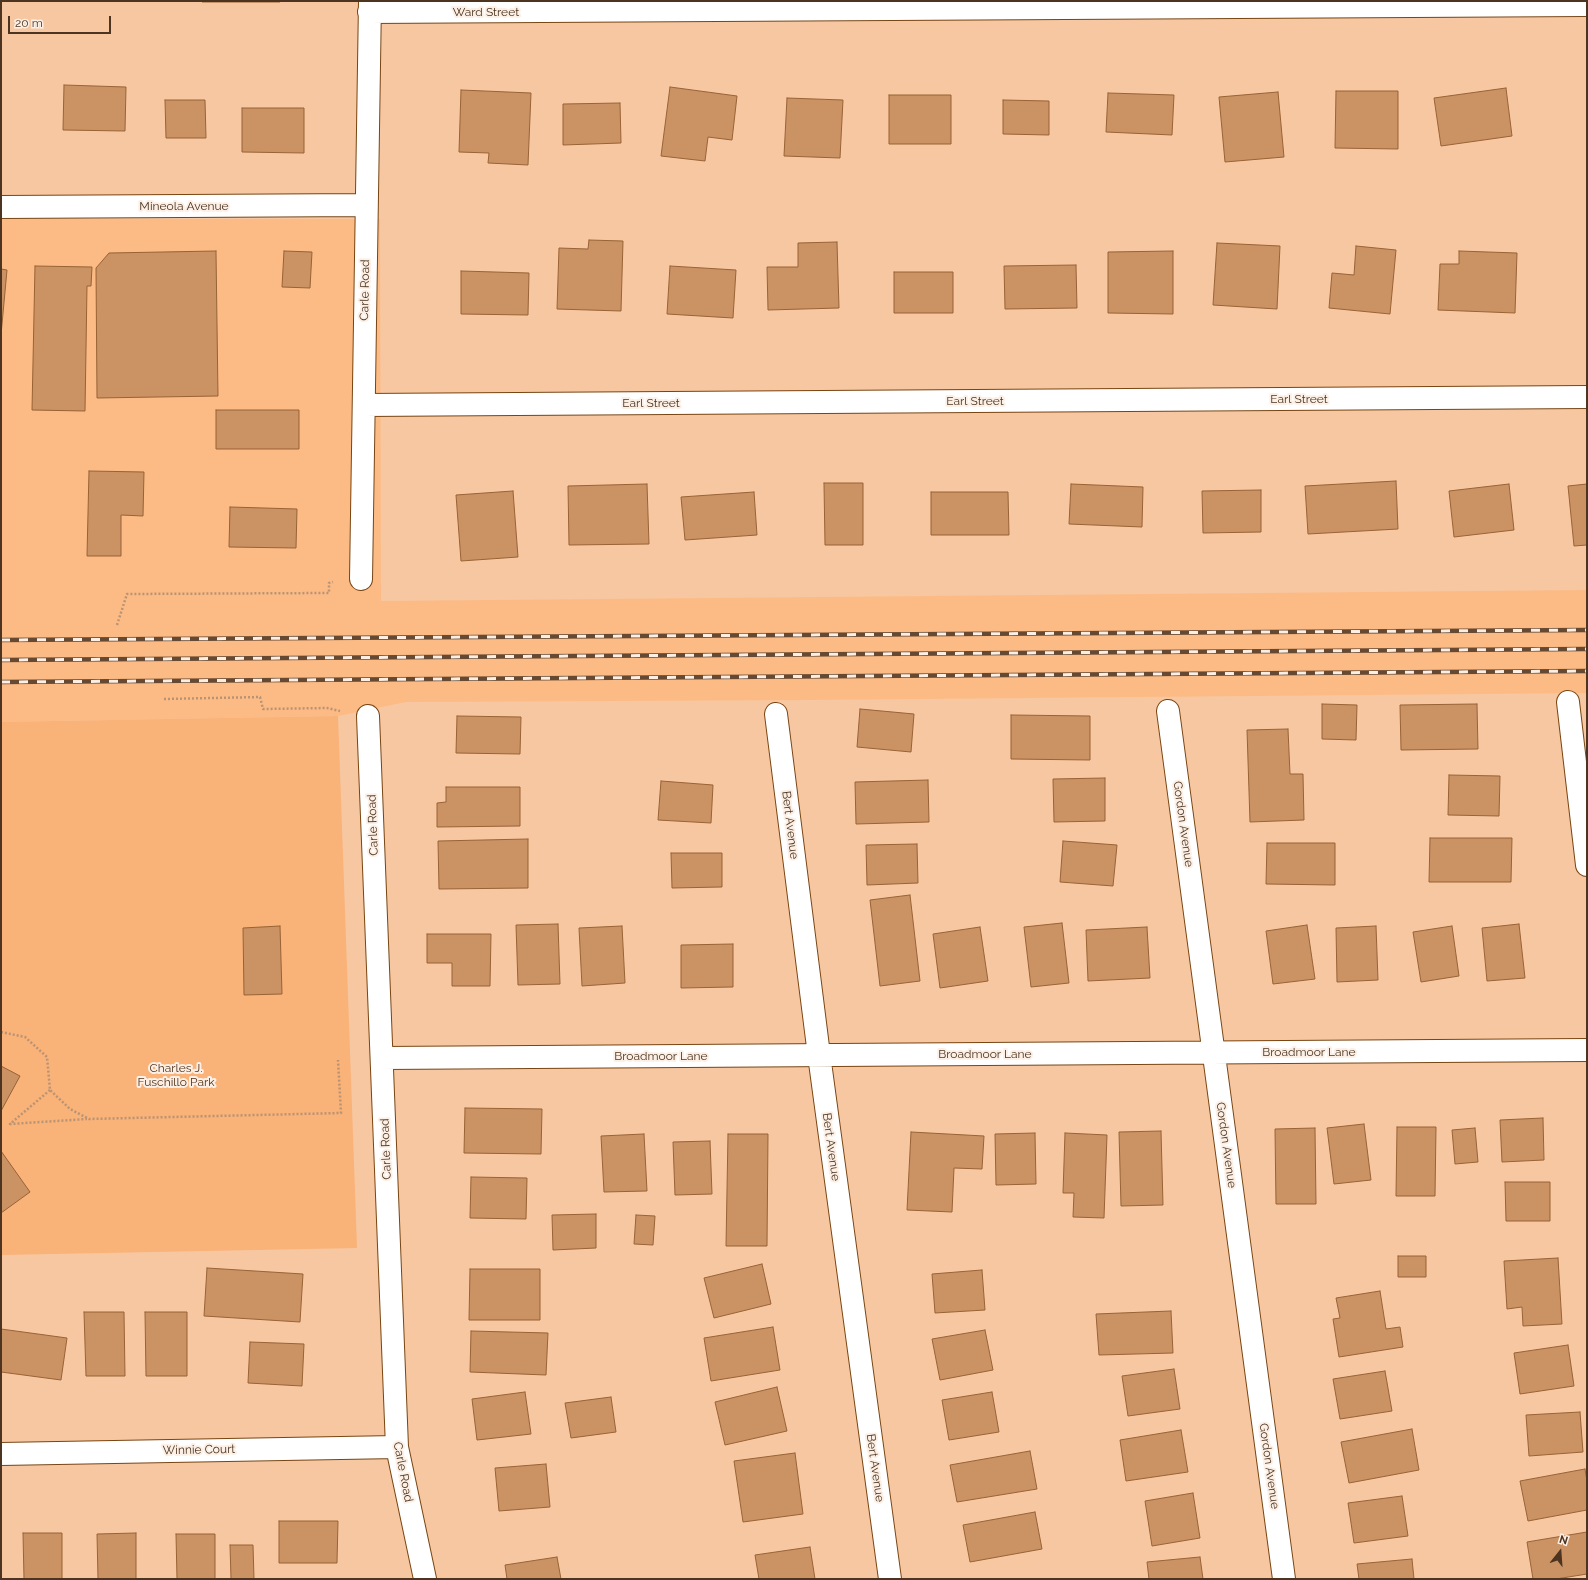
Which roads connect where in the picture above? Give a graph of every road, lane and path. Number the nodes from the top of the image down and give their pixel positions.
1 (1587, 5) edge
2 (370, 7) edge
3 (366, 205) junction
4 (1, 207) edge
5 (1587, 397) edge
6 (364, 405) junction
7 (361, 579) joint
8 (117, 625) dead end
9 (164, 699) dead end
10 (1568, 702) dead end
11 (1168, 711) dead end
12 (776, 714) dead end
13 (368, 716) joint
14 (1587, 865) edge
15 (1, 1032) edge
16 (1587, 1050) edge
17 (1213, 1053) junction
18 (819, 1055) junction
19 (383, 1058) junction
20 (338, 1060) dead end
21 (50, 1090) junction
22 (88, 1119) junction
23 (396, 1447) junction
24 (1, 1454) edge
25 (425, 1579) edge
26 (890, 1579) edge
27 (1284, 1579) edge

1 - 2 street, Ward Street
2 - 3 street, Carle Road
3 - 4 street, Mineola Avenue
3 - 6 street, Carle Road
5 - 6 street, Earl Street
6 - 7 street, Carle Road
7 - 8 path
9 - 13 path
10 - 14 street
11 - 17 street, Gordon Avenue
12 - 18 street, Bert Avenue
13 - 19 street, Carle Road
15 - 21 path
16 - 17 street, Broadmoor Lane
17 - 18 street, Broadmoor Lane
17 - 27 street, Gordon Avenue
18 - 19 street, Broadmoor Lane
18 - 26 street, Bert Avenue
19 - 23 street, Carle Road
20 - 22 path
21 - 22 path
21 - 22 path
23 - 24 street, Winnie Court
23 - 25 street, Carle Road

